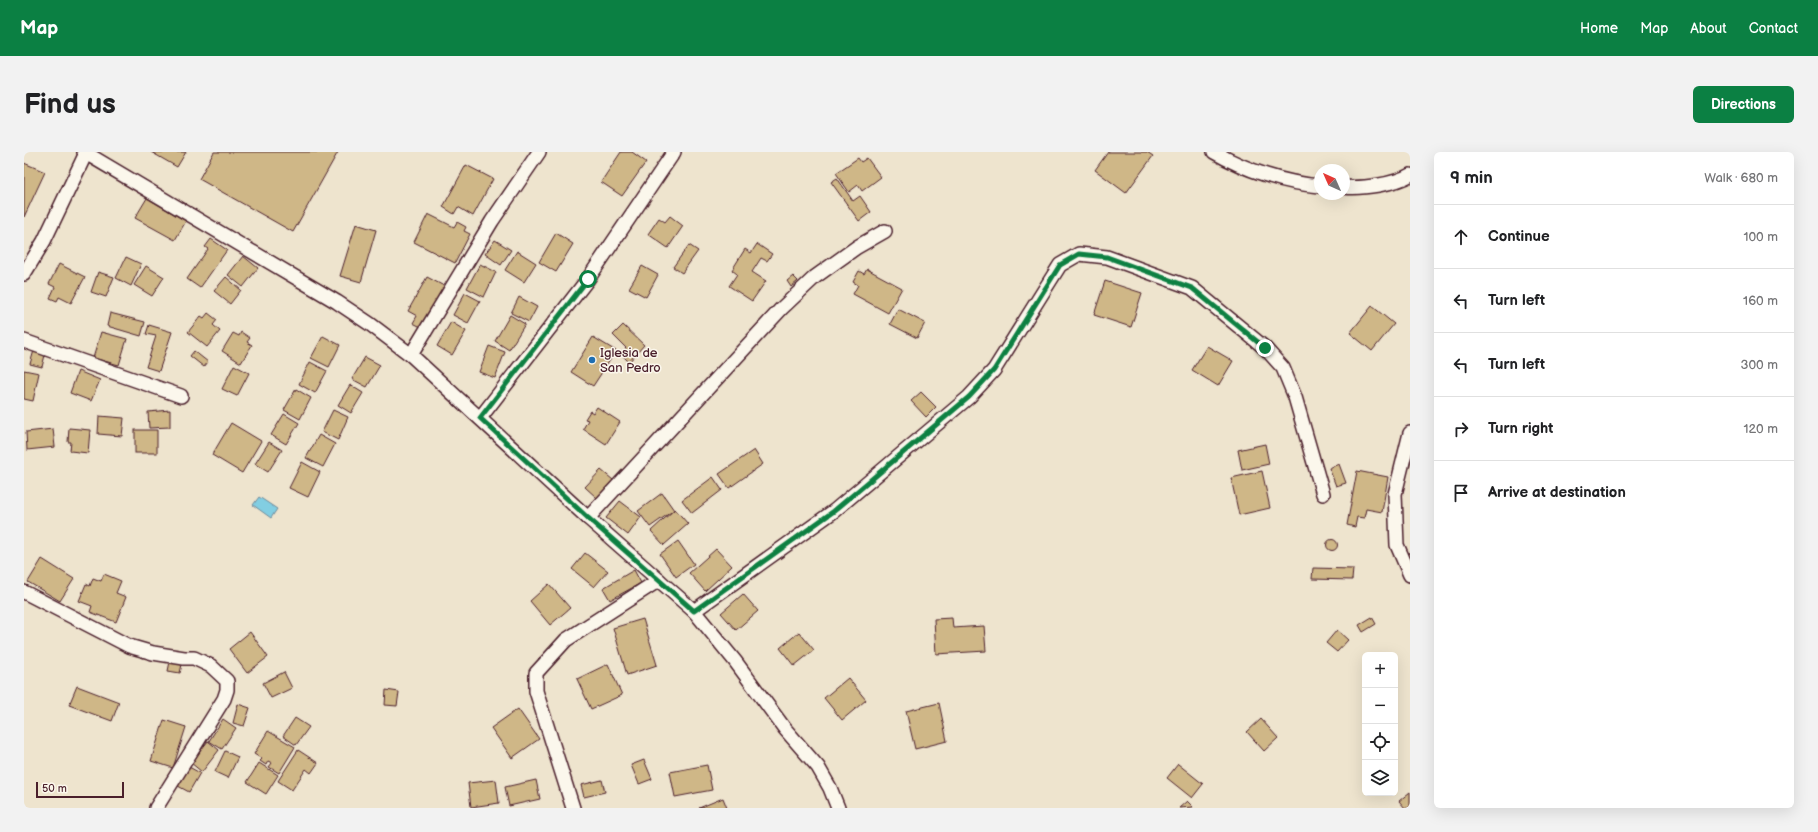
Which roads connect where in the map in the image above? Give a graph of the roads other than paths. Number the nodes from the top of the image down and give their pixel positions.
1 (539, 152) edge
2 (674, 152) edge
3 (1214, 152) edge
4 (85, 153) edge
5 (1410, 175) edge
6 (1314, 185) edge
7 (1350, 188) edge
8 (884, 231) dead end
9 (24, 274) edge
10 (24, 341) edge
11 (411, 355) junction
12 (180, 396) dead end
13 (480, 418) junction
14 (1410, 433) edge
15 (1324, 494) dead end
16 (588, 518) junction
17 (1410, 575) edge
18 (659, 580) junction
19 (24, 592) edge
20 (694, 611) junction
21 (156, 808) edge
22 (573, 808) edge
23 (838, 808) edge

1 - 11 street
2 - 13 street
3 - 6 street
4 - 9 street
4 - 11 street
5 - 7 street
8 - 16 street
10 - 12 street
11 - 13 street
13 - 16 street
14 - 17 street
15 - 20 street
16 - 18 street
18 - 20 street
18 - 22 street
19 - 21 street
20 - 23 street

